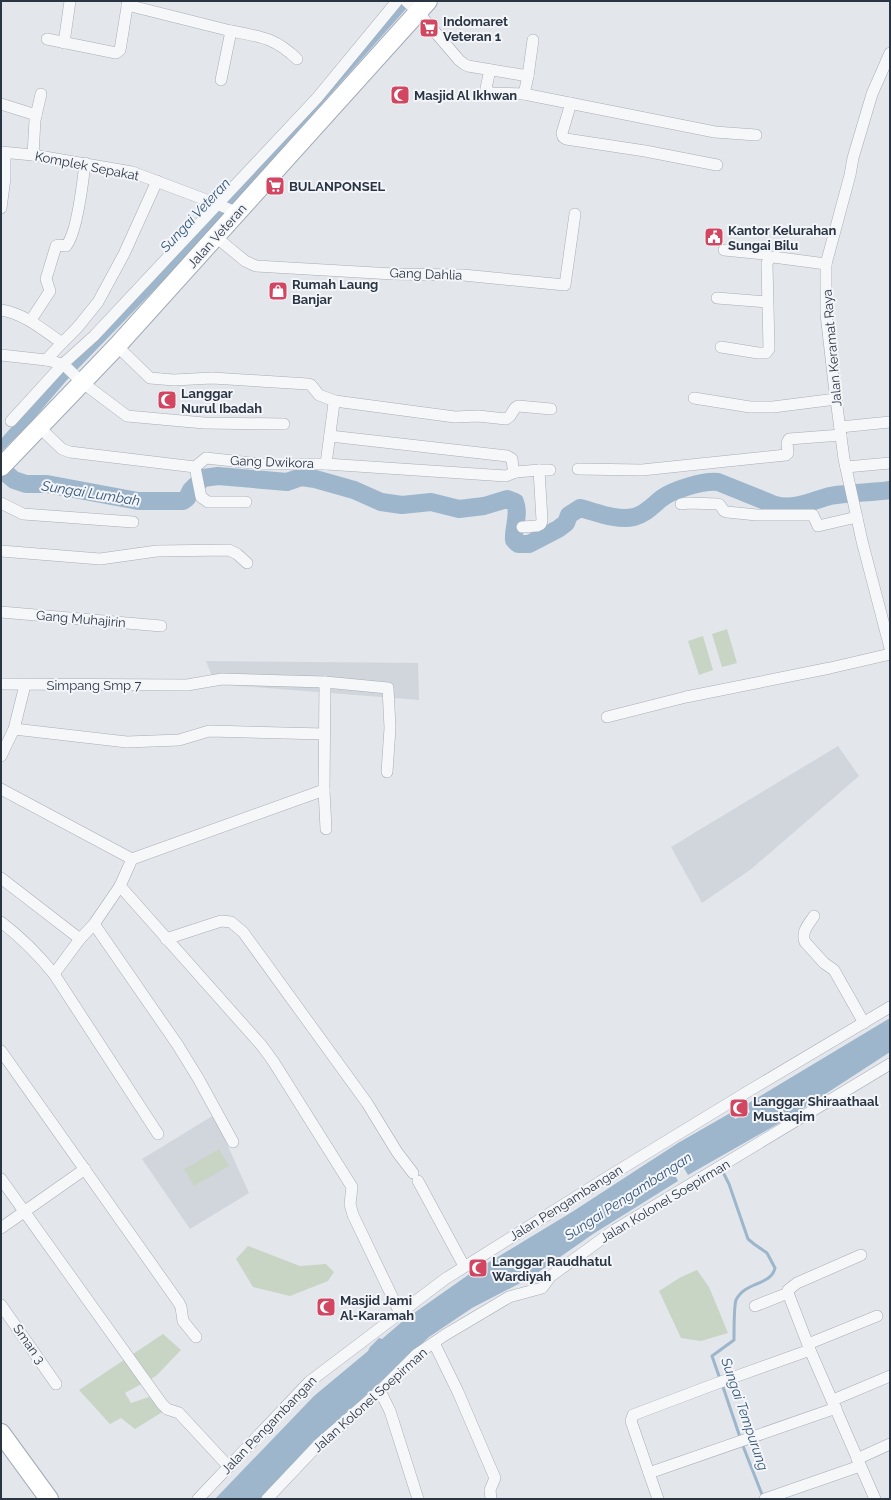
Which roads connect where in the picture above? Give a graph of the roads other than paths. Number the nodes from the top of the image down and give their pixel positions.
1 (70, 1) edge
2 (397, 1) edge
3 (128, 3) edge
4 (416, 5) edge
5 (231, 30) junction
6 (46, 39) dead end
7 (533, 40) dead end
8 (64, 43) junction
9 (890, 53) edge
10 (297, 59) dead end
11 (490, 70) junction
12 (528, 76) junction
13 (221, 80) dead end
14 (41, 94) dead end
15 (524, 94) junction
16 (571, 103) junction
17 (1, 104) edge
18 (36, 115) junction
19 (756, 135) dead end
20 (3, 153) edge
21 (33, 155) junction
22 (85, 163) junction
23 (717, 165) dead end
24 (157, 181) junction
25 (1, 208) edge
26 (226, 208) junction
27 (575, 214) dead end
28 (216, 237) junction
29 (724, 250) dead end
30 (769, 258) junction
31 (826, 264) junction
32 (717, 298) dead end
33 (767, 302) junction
34 (1, 310) edge
35 (31, 320) junction
36 (62, 343) junction
37 (117, 346) junction
38 (721, 347) dead end
39 (1, 355) edge
40 (46, 360) junction
41 (64, 365) junction
42 (80, 381) junction
43 (694, 398) dead end
44 (836, 399) junction
45 (336, 401) junction
46 (551, 408) dead end
47 (11, 421) dead end
48 (890, 422) edge
49 (284, 424) dead end
50 (40, 427) junction
51 (840, 431) junction
52 (330, 436) junction
53 (890, 463) edge
54 (326, 464) junction
55 (3, 465) edge
56 (846, 467) junction
57 (578, 469) dead end
58 (196, 470) junction
59 (516, 472) junction
60 (246, 502) dead end
61 (1, 503) edge
62 (681, 504) dead end
63 (857, 517) junction
64 (133, 522) dead end
65 (522, 526) dead end
66 (1, 551) edge
67 (247, 563) dead end
68 (1, 612) edge
69 (160, 626) dead end
70 (890, 648) edge
71 (890, 654) edge
72 (325, 682) junction
73 (1, 684) edge
74 (25, 685) junction
75 (607, 717) dead end
76 (14, 729) junction
77 (324, 734) junction
78 (1, 756) edge
79 (387, 772) dead end
80 (1, 789) edge
81 (324, 790) junction
82 (326, 829) dead end
83 (132, 859) junction
84 (1, 878) edge
85 (120, 886) junction
86 (814, 916) dead end
87 (1, 922) edge
88 (94, 924) junction
89 (80, 939) junction
90 (166, 939) junction
91 (54, 974) junction
92 (890, 1007) edge
93 (864, 1023) junction
94 (1, 1051) edge
95 (890, 1064) edge
96 (158, 1134) dead end
97 (233, 1142) dead end
98 (85, 1170) junction
99 (1, 1178) edge
100 (24, 1212) junction
101 (1, 1228) edge
102 (860, 1255) dead end
103 (464, 1266) junction
104 (788, 1293) junction
105 (1, 1305) edge
106 (755, 1306) dead end
107 (400, 1313) junction
108 (877, 1316) dead end
109 (196, 1337) dead end
110 (434, 1343) junction
111 (809, 1347) junction
112 (890, 1376) edge
113 (56, 1384) dead end
114 (380, 1391) junction
115 (834, 1404) junction
116 (1, 1433) edge
117 (890, 1444) edge
118 (858, 1462) junction
119 (229, 1467) junction
120 (649, 1473) junction
121 (49, 1499) edge
122 (198, 1499) edge
123 (267, 1499) edge
124 (418, 1499) edge
125 (492, 1499) edge
126 (658, 1499) edge
127 (766, 1499) edge
128 (875, 1499) edge

1 - 8 street
2 - 26 street
3 - 5 street
3 - 8 street
4 - 11 street
4 - 26 main road, Jalan Veteran
5 - 10 street
5 - 13 street
6 - 8 street
7 - 12 street
9 - 31 street, Jalan Keramat Raya
11 - 12 street
11 - 15 street
12 - 15 street
14 - 18 street
15 - 16 street
16 - 19 street
16 - 23 street
17 - 18 street
18 - 21 street
20 - 21 street, Komplek Sepakat
20 - 25 street
21 - 22 street, Komplek Sepakat
22 - 24 street, Komplek Sepakat
22 - 35 street
24 - 26 street, Komplek Sepakat
24 - 36 street
26 - 28 main road, Jalan Veteran
26 - 41 street
27 - 28 street, Gang Dahlia
28 - 37 main road, Jalan Veteran
29 - 30 street
30 - 31 street
30 - 33 street
31 - 44 street, Jalan Keramat Raya
32 - 33 street
33 - 38 street
34 - 35 street
35 - 36 street
36 - 40 street
37 - 42 main road, Jalan Veteran
37 - 45 street
39 - 40 street
40 - 41 street
41 - 42 street
41 - 47 street
42 - 49 street
42 - 50 main road, Jalan Veteran
43 - 44 street
44 - 51 street, Jalan Keramat Raya
45 - 46 street
45 - 52 street
48 - 51 street
50 - 55 main road, Jalan Veteran
50 - 58 street
51 - 56 street, Jalan Keramat Raya
51 - 57 street
52 - 54 street
52 - 59 street
53 - 56 street
54 - 58 street, Gang Dwikora
54 - 59 street, Gang Dwikora
56 - 63 street, Jalan Keramat Raya
58 - 60 street
59 - 65 street, Gang Dwikora
61 - 64 street
62 - 63 street
63 - 70 street, Jalan Keramat Raya
66 - 67 street
68 - 69 street, Gang Muhajirin
71 - 75 street
72 - 74 street, Simpang Smp 7
72 - 77 street
72 - 79 street, Simpang Smp 7
73 - 74 street, Simpang Smp 7
74 - 76 street
76 - 77 street
76 - 78 street
77 - 81 street
80 - 83 street
81 - 82 street
81 - 83 street
83 - 85 street
84 - 89 street
85 - 88 street
85 - 90 street
86 - 93 street
87 - 91 street
88 - 89 street
88 - 97 street
89 - 91 street
90 - 103 street
90 - 107 street
91 - 96 street
92 - 93 street, Jalan Pengambangan
93 - 103 street, Jalan Pengambangan
94 - 98 street
95 - 110 street, Jalan Kolonel Soepirman
98 - 100 street
98 - 109 street
99 - 100 street
100 - 101 street
100 - 119 street
102 - 104 street
103 - 107 street, Jalan Pengambangan
104 - 106 street
104 - 111 street
105 - 113 street, Sman 3
107 - 119 street, Jalan Pengambangan
108 - 111 street
110 - 114 street, Jalan Kolonel Soepirman
110 - 125 street
111 - 115 street
111 - 120 street
112 - 115 street
114 - 123 street, Jalan Kolonel Soepirman
114 - 124 street
115 - 118 street
115 - 120 street
116 - 121 main road
117 - 118 street
118 - 127 street
118 - 128 street
119 - 122 street, Jalan Pengambangan
120 - 126 street

